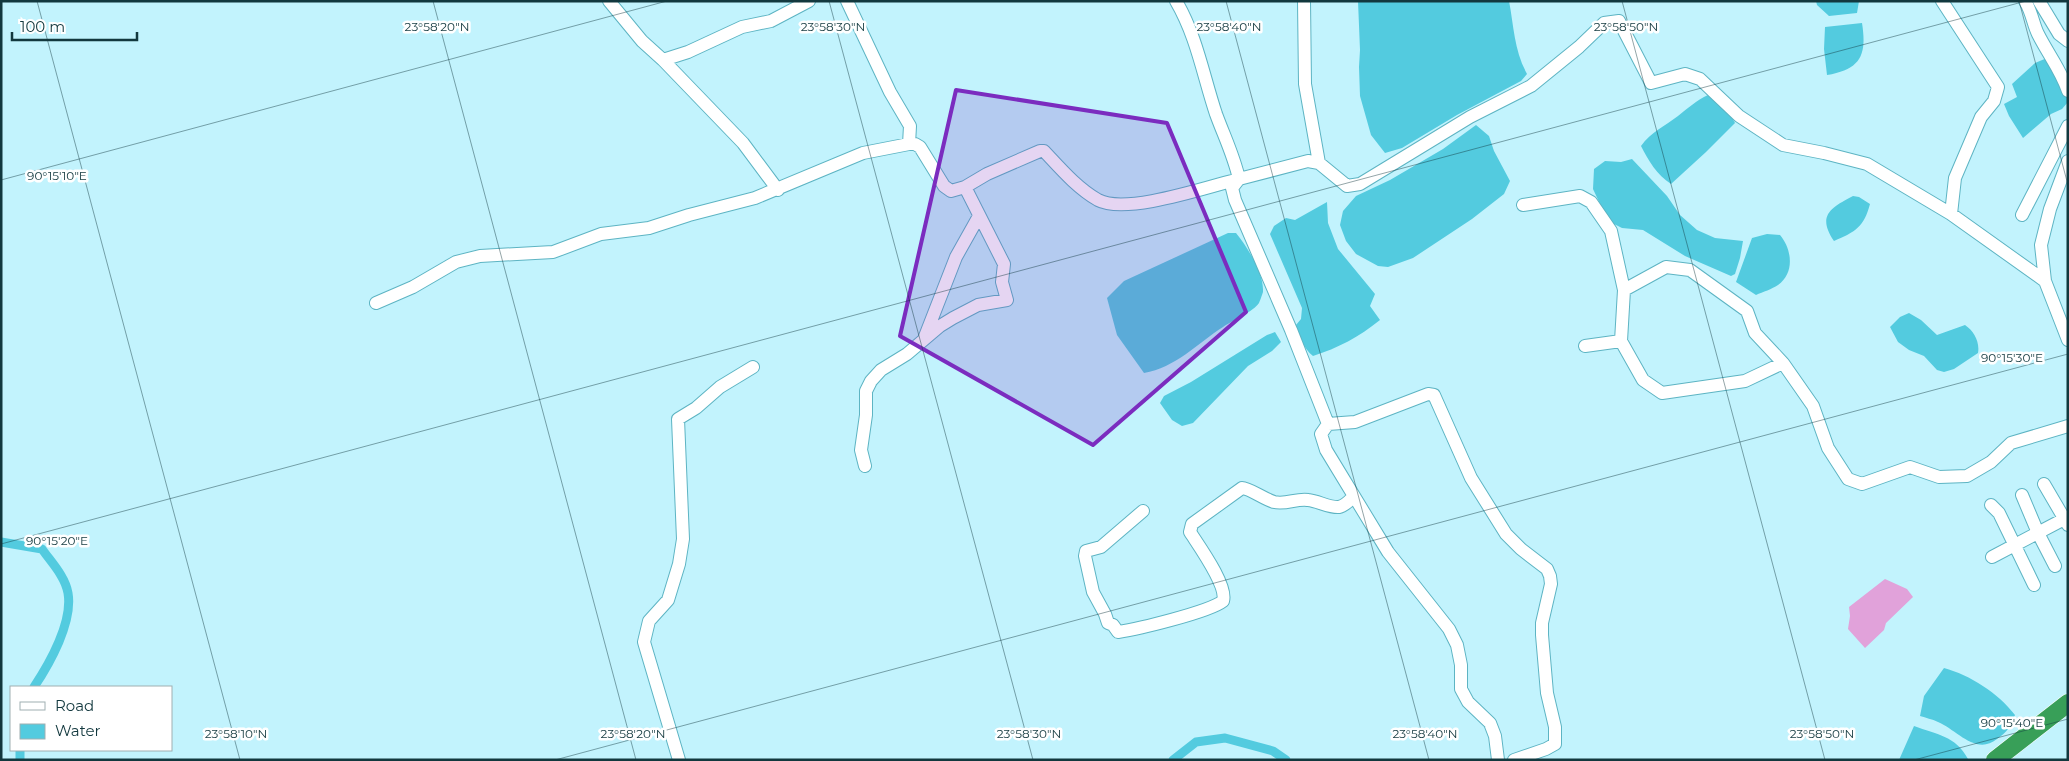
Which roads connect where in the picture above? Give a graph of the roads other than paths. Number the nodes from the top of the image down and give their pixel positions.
1 (609, 1) edge
2 (809, 1) edge
3 (847, 1) edge
4 (1176, 1) edge
5 (1304, 1) edge
6 (1942, 1) edge
7 (2025, 1) edge
8 (2039, 1) edge
9 (2068, 41) edge
10 (663, 60) junction
11 (2068, 91) edge
12 (2068, 126) edge
13 (909, 144) junction
14 (2068, 162) edge
15 (1319, 163) junction
16 (1239, 179) junction
17 (965, 186) junction
18 (778, 190) junction
19 (1523, 205) dead end
20 (1951, 214) junction
21 (2022, 215) dead end
22 (979, 216) junction
23 (2045, 281) junction
24 (1624, 290) junction
25 (376, 303) dead end
26 (923, 340) junction
27 (2068, 340) edge
28 (1621, 341) junction
29 (1586, 346) dead end
30 (1783, 363) junction
31 (753, 367) dead end
32 (1328, 424) junction
33 (2068, 426) edge
34 (865, 466) dead end
35 (2044, 484) dead end
36 (2022, 495) dead end
37 (1354, 496) junction
38 (1991, 505) dead end
39 (1144, 511) dead end
40 (2066, 520) edge
41 (2038, 533) junction
42 (2014, 545) junction
43 (1992, 557) dead end
44 (2055, 566) dead end
45 (2034, 585) dead end
46 (2068, 703) edge
47 (2068, 718) edge
48 (679, 760) edge
49 (1498, 760) edge
50 (1514, 760) edge
51 (1995, 760) edge
52 (2014, 760) edge

1 - 10 street
2 - 10 street
3 - 13 street
4 - 16 street
5 - 15 street
6 - 20 street
7 - 11 street
8 - 9 street
10 - 18 street
12 - 21 street
13 - 17 street
13 - 18 street
14 - 23 street
15 - 16 street
15 - 20 street
16 - 17 street
16 - 32 street
17 - 22 street
18 - 25 street
19 - 24 street
20 - 23 street
22 - 26 street
22 - 26 street
23 - 27 street
24 - 28 street
24 - 30 street
26 - 34 street
28 - 29 street
28 - 30 street
30 - 33 street
31 - 48 street
32 - 37 street
32 - 50 street
35 - 40 street
36 - 41 street
37 - 39 street
37 - 49 street
38 - 42 street
40 - 41 street
41 - 42 street
41 - 44 street
42 - 43 street
42 - 45 street
46 - 51 highway
47 - 52 highway

